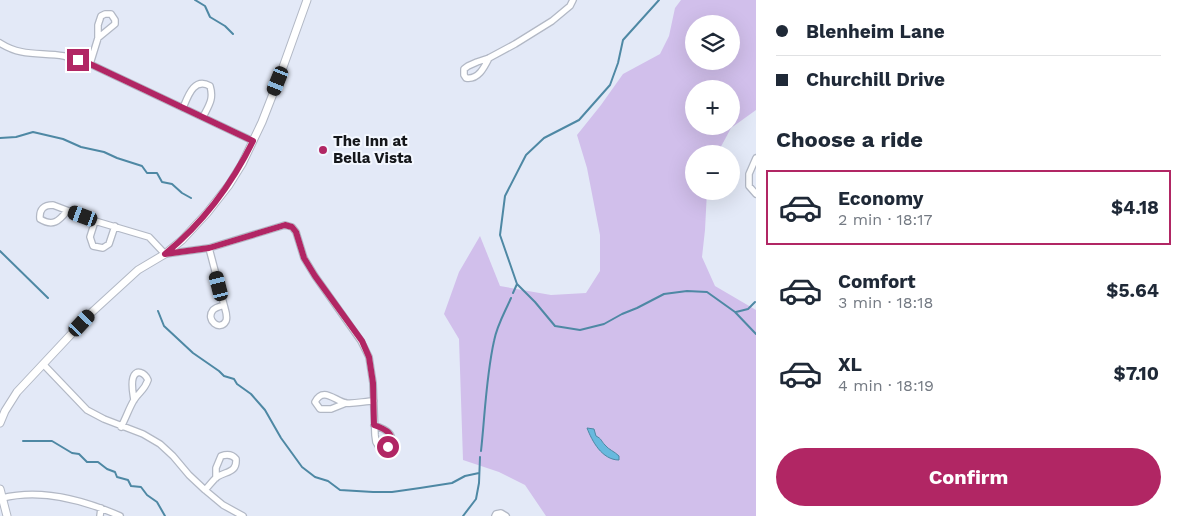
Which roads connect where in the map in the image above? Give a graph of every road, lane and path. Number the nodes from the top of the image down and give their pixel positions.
1 (307, 0) edge
2 (573, 0) edge
3 (98, 38) dead end
4 (0, 43) edge
5 (489, 58) dead end
6 (90, 64) junction
7 (183, 108) junction
8 (203, 117) junction
9 (253, 141) junction
10 (756, 158) edge
11 (756, 194) edge
12 (67, 211) junction
13 (95, 221) junction
14 (115, 226) junction
15 (209, 248) junction
16 (165, 254) junction
17 (224, 305) dead end
18 (44, 365) junction
19 (134, 400) dead end
20 (374, 401) junction
21 (346, 403) junction
22 (0, 423) edge
23 (374, 425) dead end
24 (122, 427) junction
25 (216, 478) dead end
26 (0, 489) edge
27 (206, 490) junction
28 (2, 498) junction
29 (101, 508) junction
30 (7, 516) edge
31 (100, 516) edge
32 (120, 516) edge
33 (243, 516) edge
34 (495, 516) edge
35 (506, 516) edge

1 - 9 street
2 - 5 street
3 - 6 street
4 - 6 street
6 - 7 street
7 - 8 street
7 - 8 street
8 - 9 street
9 - 16 street
10 - 11 street
12 - 12 street
12 - 13 street
13 - 14 street
13 - 14 street
14 - 16 street
15 - 16 street
15 - 17 street
15 - 20 street
16 - 18 street
18 - 22 street
18 - 24 street
19 - 24 street
20 - 21 street
20 - 23 street
21 - 21 street
24 - 27 street
25 - 27 street
26 - 28 street
27 - 33 street
28 - 29 street
28 - 30 street
29 - 31 street
29 - 32 street
34 - 35 street

